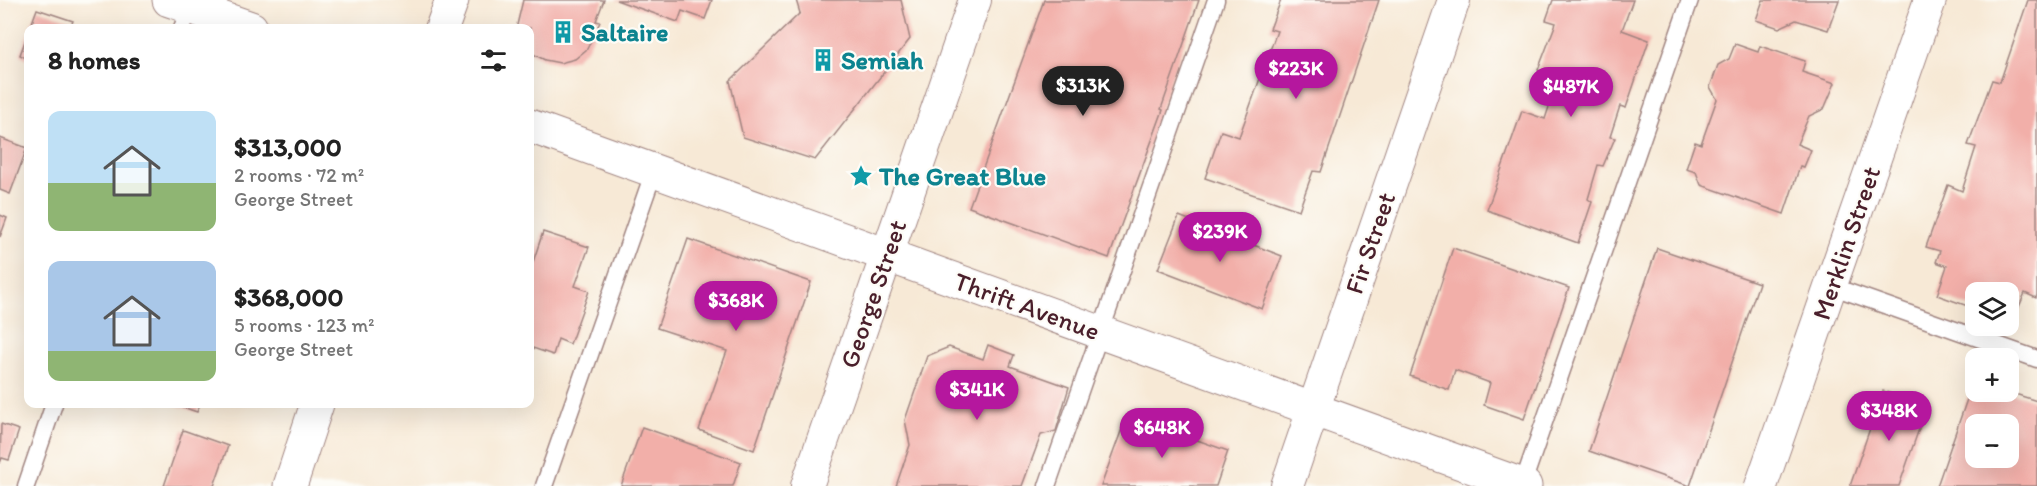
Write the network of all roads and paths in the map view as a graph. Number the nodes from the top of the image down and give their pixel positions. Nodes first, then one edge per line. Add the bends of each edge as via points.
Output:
1 (452, 0) edge
2 (975, 0) edge
3 (1216, 0) edge
4 (1454, 0) edge
5 (1690, 0) edge
6 (1930, 0) edge
7 (180, 12) edge
8 (233, 24) edge
9 (443, 24) edge
10 (534, 127) edge
11 (654, 171) junction
12 (887, 256) junction
13 (1831, 286) junction
14 (1100, 333) junction
15 (2037, 359) edge
16 (53, 408) edge
17 (316, 408) edge
18 (1313, 410) junction
19 (26, 486) edge
20 (290, 486) edge
21 (544, 486) edge
22 (807, 486) edge
23 (1047, 486) edge
24 (1287, 486) edge
25 (1523, 486) edge
26 (1761, 486) edge

1 - 9 street
2 - 12 street, George Street
3 - 14 lane
4 - 18 street, Fir Street
5 - 25 lane
6 - 13 street, Merklin Street
7 - 8 street
10 - 11 street, Thrift Avenue
11 - 12 street, Thrift Avenue
11 - 21 lane
12 - 14 street, Thrift Avenue
12 - 22 street, George Street
13 - 15 lane
13 - 26 street, Merklin Street
14 - 18 street, Thrift Avenue
14 - 23 lane
16 - 19 lane
17 - 20 street
18 - 24 street, Fir Street
18 - 25 street, Thrift Avenue

